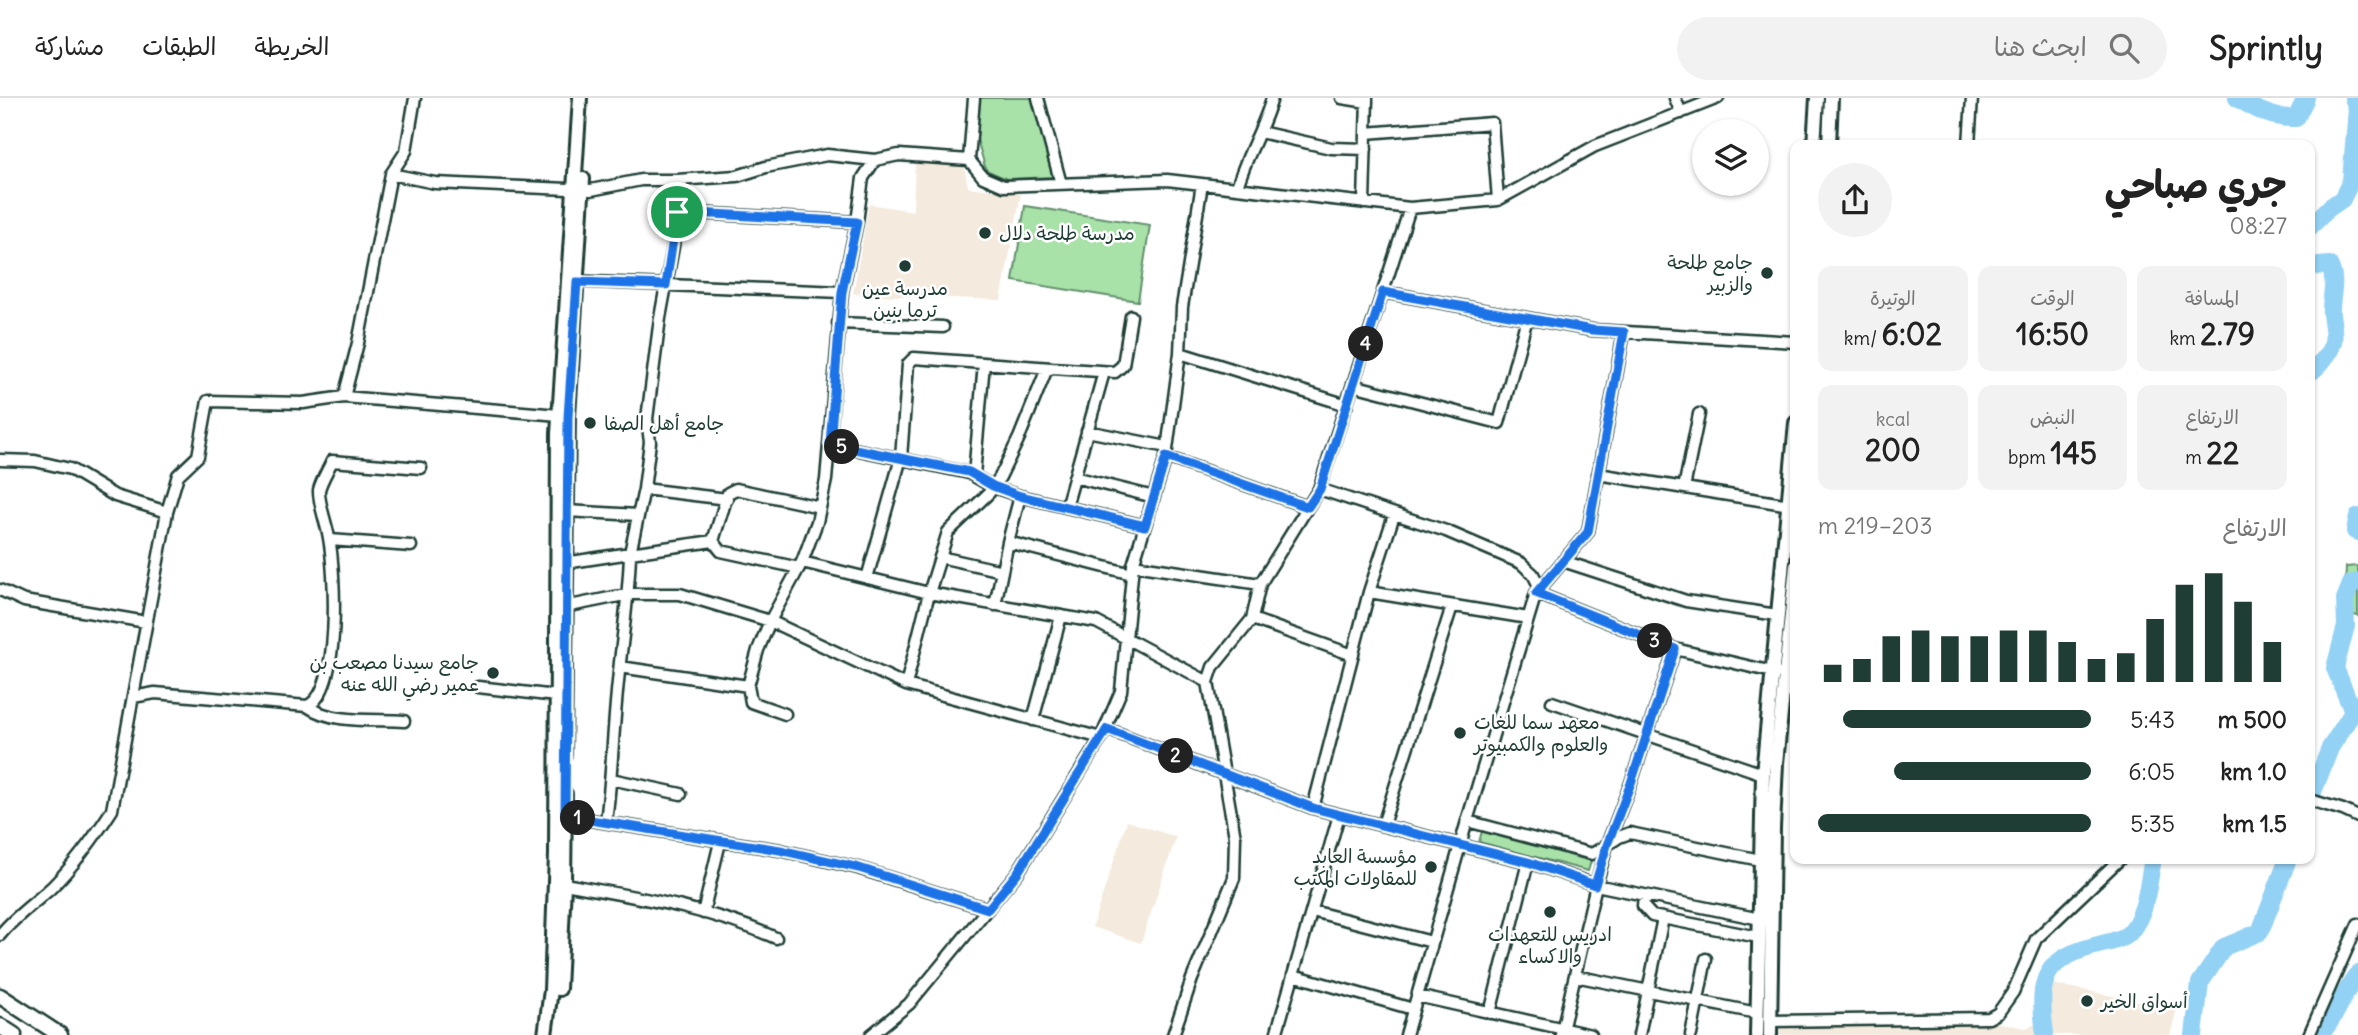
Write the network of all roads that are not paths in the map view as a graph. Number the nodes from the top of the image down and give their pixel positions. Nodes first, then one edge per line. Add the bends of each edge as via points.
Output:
1 (415, 98) edge
2 (580, 98) edge
3 (587, 98) edge
4 (974, 98) edge
5 (1038, 98) edge
6 (1272, 98) edge
7 (1342, 98) edge
8 (1675, 98) edge
9 (1718, 98) edge
10 (1817, 98) edge
11 (1831, 98) edge
12 (1972, 98) edge
13 (1367, 100) edge
14 (1681, 113) junction
15 (1260, 132) junction
16 (1366, 132) junction
17 (1814, 140) edge
18 (1829, 140) edge
19 (1969, 140) edge
20 (1366, 149) junction
21 (875, 160) junction
22 (969, 160) junction
23 (391, 174) junction
24 (677, 180) junction
25 (1061, 184) junction
26 (1202, 184) junction
27 (1237, 188) junction
28 (579, 190) junction
29 (1498, 200) junction
30 (1364, 203) junction
31 (1410, 208) junction
32 (677, 212) junction
33 (857, 222) junction
34 (572, 281) junction
35 (666, 285) junction
36 (842, 292) junction
37 (1383, 292) junction
38 (1131, 316) dead end
39 (1527, 318) junction
40 (838, 323) junction
41 (943, 327) dead end
42 (1624, 332) junction
43 (1790, 342) edge
44 (1180, 353) junction
45 (985, 363) junction
46 (1052, 368) junction
47 (1104, 372) junction
48 (1353, 385) junction
49 (344, 397) junction
50 (1347, 405) junction
51 (1699, 414) dead end
52 (559, 415) junction
53 (1087, 431) junction
54 (830, 444) junction
55 (1166, 452) junction
56 (901, 458) junction
57 (0, 460) edge
58 (421, 468) dead end
59 (1598, 474) junction
60 (974, 475) junction
61 (1074, 477) junction
62 (993, 486) junction
63 (1684, 488) junction
64 (644, 489) junction
65 (1320, 489) junction
66 (1020, 496) junction
67 (1154, 498) junction
68 (727, 499) junction
69 (1790, 505) edge
70 (820, 507) junction
71 (1066, 507) junction
72 (1308, 507) junction
73 (566, 511) junction
74 (167, 512) junction
75 (638, 515) junction
76 (1394, 515) junction
77 (1790, 520) edge
78 (1145, 526) junction
79 (330, 540) junction
80 (713, 541) junction
81 (1008, 542) junction
82 (411, 546) dead end
83 (630, 553) junction
84 (940, 557) junction
85 (1563, 561) junction
86 (565, 563) junction
87 (800, 565) junction
88 (1133, 569) junction
89 (1002, 571) junction
90 (867, 578) junction
91 (1260, 584) junction
92 (0, 590) edge
93 (1538, 591) junction
94 (1369, 592) junction
95 (929, 593) junction
96 (629, 594) junction
97 (1790, 602) edge
98 (995, 605) junction
99 (1452, 606) junction
100 (565, 607) junction
101 (1777, 615) junction
102 (1061, 617) junction
103 (1252, 618) junction
104 (1528, 618) junction
105 (770, 621) junction
106 (146, 622) junction
107 (1125, 638) junction
108 (1675, 649) junction
109 (1353, 654) junction
110 (620, 667) junction
111 (1778, 673) junction
112 (1208, 682) junction
113 (906, 685) junction
114 (748, 686) junction
115 (478, 687) dead end
116 (555, 696) junction
117 (133, 697) junction
118 (1552, 702) dead end
119 (307, 706) junction
120 (785, 714) dead end
121 (1033, 719) junction
122 (404, 721) dead end
123 (1104, 734) junction
124 (1647, 734) junction
125 (1224, 774) junction
126 (1763, 774) junction
127 (611, 779) junction
128 (681, 794) dead end
129 (2315, 802) edge
130 (1313, 808) junction
131 (1339, 815) junction
132 (565, 816) junction
133 (2358, 817) edge
134 (1467, 821) junction
135 (606, 822) junction
136 (1383, 825) junction
137 (720, 842) junction
138 (1460, 844) junction
139 (1607, 845) junction
140 (1766, 861) junction
141 (1528, 862) junction
142 (2115, 864) edge
143 (564, 884) junction
144 (1595, 885) junction
145 (1644, 895) junction
146 (988, 909) junction
147 (1312, 911) junction
148 (703, 913) junction
149 (1662, 918) junction
150 (1759, 918) junction
151 (1772, 924) junction
152 (2358, 925) edge
153 (0, 935) edge
154 (1758, 937) junction
155 (776, 938) dead end
156 (1432, 942) junction
157 (1706, 959) dead end
158 (1293, 975) junction
159 (1575, 976) junction
160 (1648, 991) junction
161 (0, 996) edge
162 (1417, 996) junction
163 (1698, 1002) junction
164 (1413, 1009) junction
165 (1490, 1013) junction
166 (1757, 1013) junction
167 (1770, 1021) junction
168 (0, 1026) edge
169 (1562, 1032) edge
170 (14, 1035) edge
171 (60, 1035) edge
172 (545, 1035) edge
173 (553, 1035) edge
174 (872, 1035) edge
175 (1173, 1035) edge
176 (1276, 1035) edge
177 (1406, 1035) edge
178 (1591, 1035) edge
179 (1639, 1035) edge
180 (1691, 1035) edge
181 (1757, 1035) edge
182 (1770, 1035) edge
183 (2309, 1035) edge

1 - 23 street via 406,151
2 - 28 main road
3 - 28 main road
4 - 22 street
5 - 25 street
6 - 15 street
7 - 13 street
8 - 14 street
9 - 14 street
10 - 17 main road
11 - 18 main road
12 - 19 street
13 - 16 street
14 - 29 street via 1595,146
15 - 20 street via 1331,148
15 - 27 street
16 - 20 street
16 - 29 street via 1492,124
20 - 30 street
21 - 22 street via 899,155
21 - 24 street via 827,155 737,176
21 - 33 street via 863,178
22 - 25 street via 983,177 1004,186
23 - 28 street via 435,183
23 - 49 street
24 - 28 street via 642,180
24 - 32 street
25 - 26 street via 1167,180
26 - 27 street
26 - 44 street via 1182,307
27 - 30 street
28 - 34 main road
29 - 31 street
30 - 31 street
31 - 37 street
32 - 33 street
32 - 35 street
33 - 36 street
34 - 35 street
34 - 52 main road
34 - 73 main road
35 - 36 street
35 - 64 street via 648,419
36 - 40 street
37 - 39 street
37 - 48 street
38 - 47 street via 1123,365 1115,372
39 - 42 street
39 - 48 street via 1499,423
40 - 41 street
40 - 54 street
42 - 43 street
42 - 59 street
44 - 50 street
44 - 55 street
45 - 46 street
45 - 56 street via 914,358 908,363
45 - 60 street
46 - 47 street
46 - 62 street via 1046,371 1019,438
47 - 53 street
48 - 50 street
49 - 52 street
49 - 74 street via 303,403 208,401 198,456 178,475
50 - 65 street
51 - 63 street
52 - 116 main road
53 - 55 street
53 - 61 street
54 - 56 street
54 - 70 street
55 - 67 street
55 - 72 street
56 - 60 street
56 - 90 street
57 - 74 street via 70,468 115,496
58 - 79 street via 332,461 319,491
59 - 63 street
59 - 85 street via 1588,532
60 - 62 street
61 - 67 street
61 - 71 street
62 - 66 street
62 - 84 street via 948,532
63 - 69 street
64 - 68 street
64 - 75 street
65 - 72 street
65 - 76 street
66 - 71 street
66 - 81 street
67 - 78 street
68 - 70 street via 736,489
68 - 80 street
70 - 87 street
71 - 78 street
72 - 91 street
73 - 75 street
73 - 86 main road
74 - 106 street
75 - 83 street
76 - 93 street via 1521,563 1533,574
76 - 94 street
77 - 101 main road
78 - 88 street
79 - 82 street
79 - 119 street via 336,621 323,690 315,703
80 - 83 street
80 - 87 street via 721,551
81 - 88 street
81 - 89 street
83 - 86 street
83 - 96 street
84 - 89 street
84 - 95 street
85 - 93 street
85 - 101 street via 1686,601
86 - 100 main road
87 - 90 street
87 - 105 street
88 - 91 street
88 - 107 street
89 - 98 street
90 - 95 street
91 - 103 street
92 - 106 street via 24,601
93 - 104 street
93 - 108 street
94 - 99 street
94 - 109 street
95 - 98 street
95 - 113 street
96 - 100 street
96 - 105 street via 680,594
96 - 110 street
97 - 111 main road
98 - 102 street
99 - 104 street
99 - 136 street
100 - 132 main road
101 - 111 main road
102 - 107 street via 1096,622
102 - 121 street
103 - 109 street
103 - 112 street via 1213,667
104 - 134 street
105 - 113 street
105 - 114 street
106 - 117 street
107 - 112 street
107 - 123 street via 1121,691
108 - 111 street
108 - 124 street
109 - 130 street
110 - 114 street
110 - 127 street
111 - 126 main road
111 - 140 main road via 1776,763
112 - 125 street
113 - 121 street
114 - 120 street via 751,702
115 - 116 street
116 - 172 main road via 554,908
117 - 119 street via 155,693
117 - 153 street via 112,810 85,852
118 - 124 street
119 - 122 street via 338,718
121 - 123 street
123 - 125 street
123 - 146 street via 1018,872
124 - 126 street
124 - 139 street
125 - 130 street
125 - 175 street via 1235,837 1234,878
126 - 140 main road
127 - 128 street
127 - 135 street
129 - 133 street
130 - 131 street
131 - 136 street
131 - 147 street
132 - 135 street
132 - 143 main road
134 - 138 street
134 - 139 street via 1592,854
135 - 137 street
136 - 138 street
137 - 146 street via 859,868
137 - 148 street
138 - 141 street
138 - 156 street
139 - 140 street via 1630,833
139 - 144 street
140 - 150 main road
140 - 151 main road
141 - 144 street
141 - 165 street
142 - 167 street via 2036,939 2013,992 1989,1018
143 - 148 street
143 - 173 main road
144 - 145 street
144 - 159 street
145 - 149 street via 1645,910
145 - 150 street
146 - 174 street via 909,1004
147 - 156 street
147 - 158 street
148 - 155 street
149 - 154 street
149 - 160 street
150 - 151 street
150 - 154 main road
151 - 167 main road
152 - 183 street
154 - 166 main road
156 - 162 street
157 - 163 street
158 - 164 street
158 - 176 street
159 - 160 street
159 - 169 street
160 - 163 street
160 - 179 street
161 - 171 highway
162 - 164 street
162 - 165 street
163 - 166 street
163 - 180 street
164 - 177 street
165 - 169 street
166 - 181 main road
167 - 182 main road
168 - 170 highway
169 - 178 street

